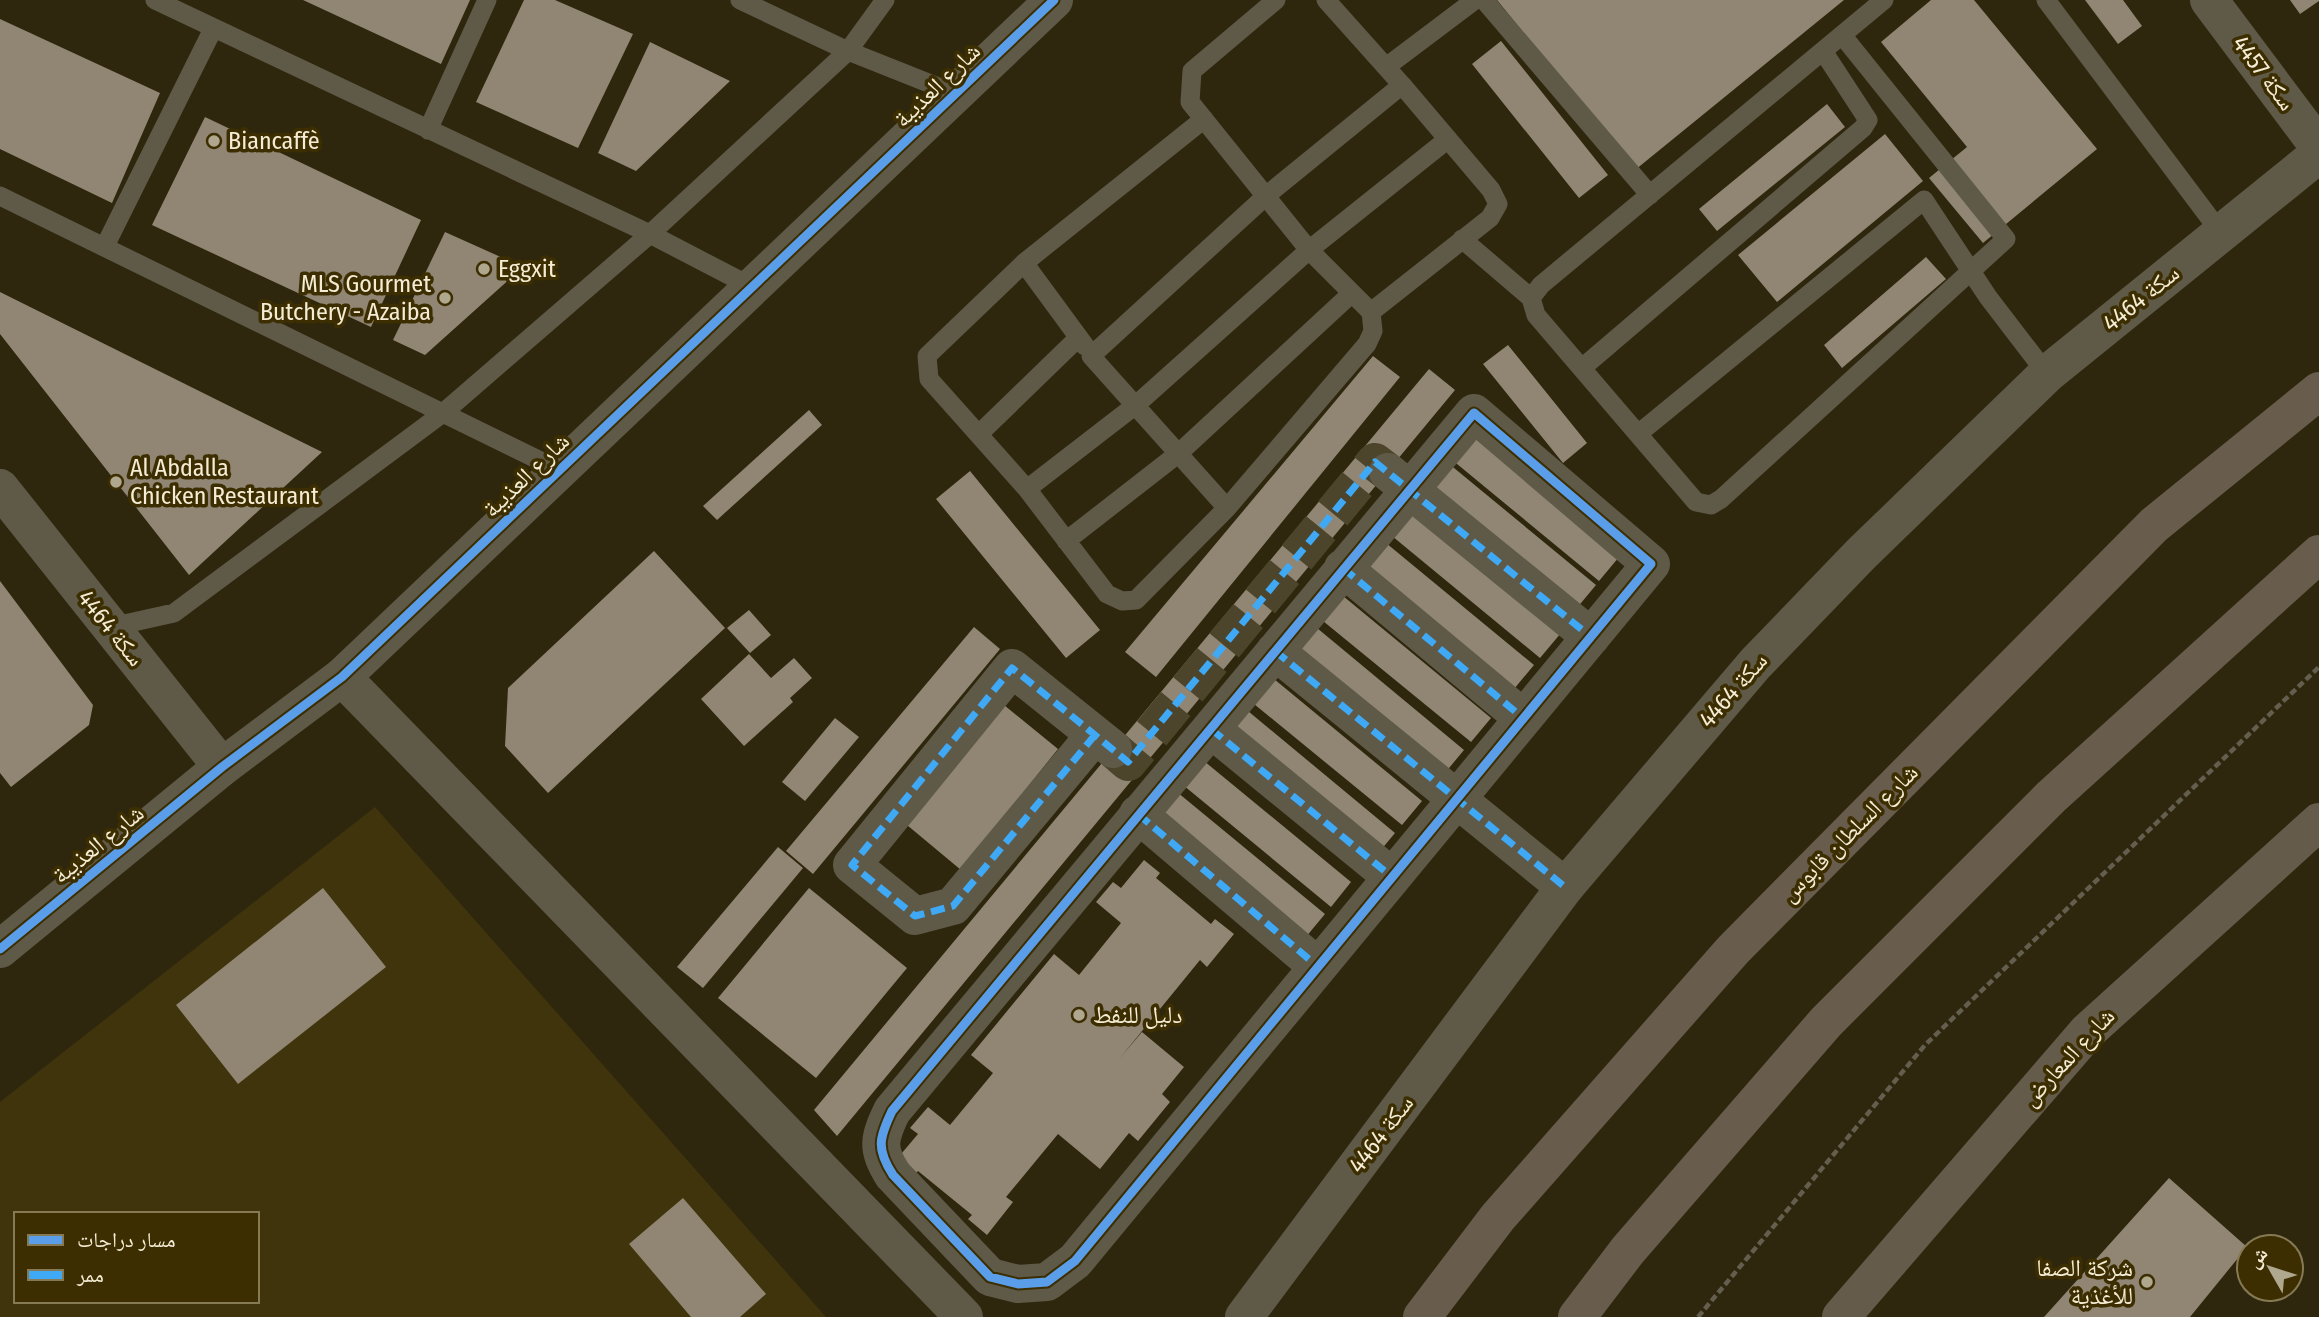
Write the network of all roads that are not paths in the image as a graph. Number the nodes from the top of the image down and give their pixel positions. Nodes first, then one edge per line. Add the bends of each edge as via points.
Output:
1 (155, 0) edge
2 (487, 0) edge
3 (740, 0) edge
4 (885, 0) edge
5 (1276, 0) edge
6 (1326, 0) edge
7 (1475, 0) edge
8 (1485, 0) edge
9 (1884, 0) edge
10 (2046, 0) edge
11 (2209, 0) edge
12 (1050, 1) edge
13 (213, 29) junction
14 (1842, 35) junction
15 (848, 51) junction
16 (1823, 51) junction
17 (1386, 67) junction
18 (1402, 85) junction
19 (956, 94) junction
20 (1204, 120) junction
21 (428, 130) junction
22 (1448, 139) junction
23 (2319, 147) edge
24 (2319, 155) edge
25 (1267, 195) junction
26 (1650, 195) junction
27 (0, 196) edge
28 (2221, 233) junction
29 (650, 234) junction
30 (1462, 239) junction
31 (105, 246) junction
32 (1309, 250) junction
33 (1024, 263) junction
34 (1970, 271) junction
35 (752, 287) junction
36 (1352, 293) junction
37 (1531, 298) junction
38 (1371, 312) junction
39 (1078, 338) junction
40 (1091, 356) junction
41 (1582, 368) junction
42 (2047, 374) junction
43 (2319, 391) edge
44 (1137, 404) junction
45 (443, 413) junction
46 (979, 434) junction
47 (1638, 434) junction
48 (1179, 453) junction
49 (559, 470) junction
50 (1399, 481) junction
51 (0, 488) edge
52 (1027, 489) junction
53 (1227, 508) junction
54 (1066, 541) junction
55 (2319, 554) edge
56 (1343, 568) junction
57 (111, 627) junction
58 (1591, 638) junction
59 (1275, 651) junction
60 (342, 677) junction
61 (1523, 718) junction
62 (1211, 729) junction
63 (1104, 742) joint
64 (222, 767) junction
65 (1457, 800) junction
66 (1138, 814) junction
67 (2319, 822) edge
68 (1392, 877) junction
69 (1565, 887) junction
70 (0, 949) edge
71 (1317, 966) junction
72 (964, 1317) edge
73 (1244, 1317) edge
74 (1422, 1317) edge
75 (1577, 1317) edge
76 (1841, 1317) edge

1 - 13 lane
2 - 21 lane
3 - 15 lane
4 - 15 lane
5 - 20 lane via 1192,71 1190,102
6 - 17 lane
7 - 17 lane
8 - 26 lane
9 - 14 lane
10 - 28 lane
11 - 23 street, سكة 4457
12 - 19 street, شارع العذيبة
13 - 21 lane
13 - 31 lane
14 - 16 lane
14 - 34 lane via 2006,239
15 - 19 lane
15 - 29 lane
16 - 26 lane
16 - 41 lane via 1868,120 1863,128
17 - 18 lane
18 - 22 lane
18 - 25 lane
19 - 35 street, شارع العذيبة
20 - 25 lane
20 - 33 lane
21 - 29 lane
22 - 30 lane via 1498,204 1490,218
22 - 32 lane
24 - 28 street, سكة 4464
25 - 32 lane
25 - 40 lane
26 - 37 lane
27 - 31 lane
28 - 42 street, سكة 4464
29 - 35 lane
29 - 45 lane
30 - 37 lane
30 - 38 lane
31 - 45 lane
32 - 36 lane
32 - 44 lane
33 - 39 lane
33 - 46 lane via 926,356 929,379
34 - 42 lane
34 - 47 lane via 1711,505 1696,502
34 - 47 lane via 1924,200
35 - 49 street, شارع العذيبة
36 - 38 lane
36 - 48 lane
37 - 41 lane via 1536,315
38 - 53 lane via 1373,331 1367,344
39 - 40 lane
39 - 46 lane
40 - 44 lane
41 - 47 lane
42 - 69 street, سكة 4464 via 1755,664
43 - 74 highway, شارع السلطان قابوس via 2154,525 1733,950 1498,1217
44 - 48 lane
44 - 52 lane
45 - 49 lane
45 - 57 lane via 174,612
46 - 52 lane
48 - 53 lane
48 - 54 lane
49 - 60 street, شارع العذيبة
50 - 56 street
50 - 58 street
50 - 58 street via 1474,413 1651,564
51 - 57 street, سكة 4464
52 - 54 lane
53 - 54 lane via 1136,600 1122,601 1107,594
55 - 75 highway via 2051,797 1826,1022 1628,1250
56 - 59 street
56 - 61 street
57 - 64 street, سكة 4464
58 - 61 street
59 - 62 street
59 - 65 street
60 - 64 street, شارع العذيبة
60 - 72 street
61 - 65 street
62 - 66 street
62 - 68 street
63 - 63 street via 1012,668 852,865 915,916 953,906
64 - 70 street, شارع العذيبة
65 - 68 street
65 - 69 street
66 - 71 street
66 - 71 street via 892,1111 881,1133 881,1156 893,1175 990,1277 1018,1284 1047,1282 1075,1261
67 - 76 main road, شارع المعارض via 2088,1031
68 - 71 street
69 - 73 street, سكة 4464

